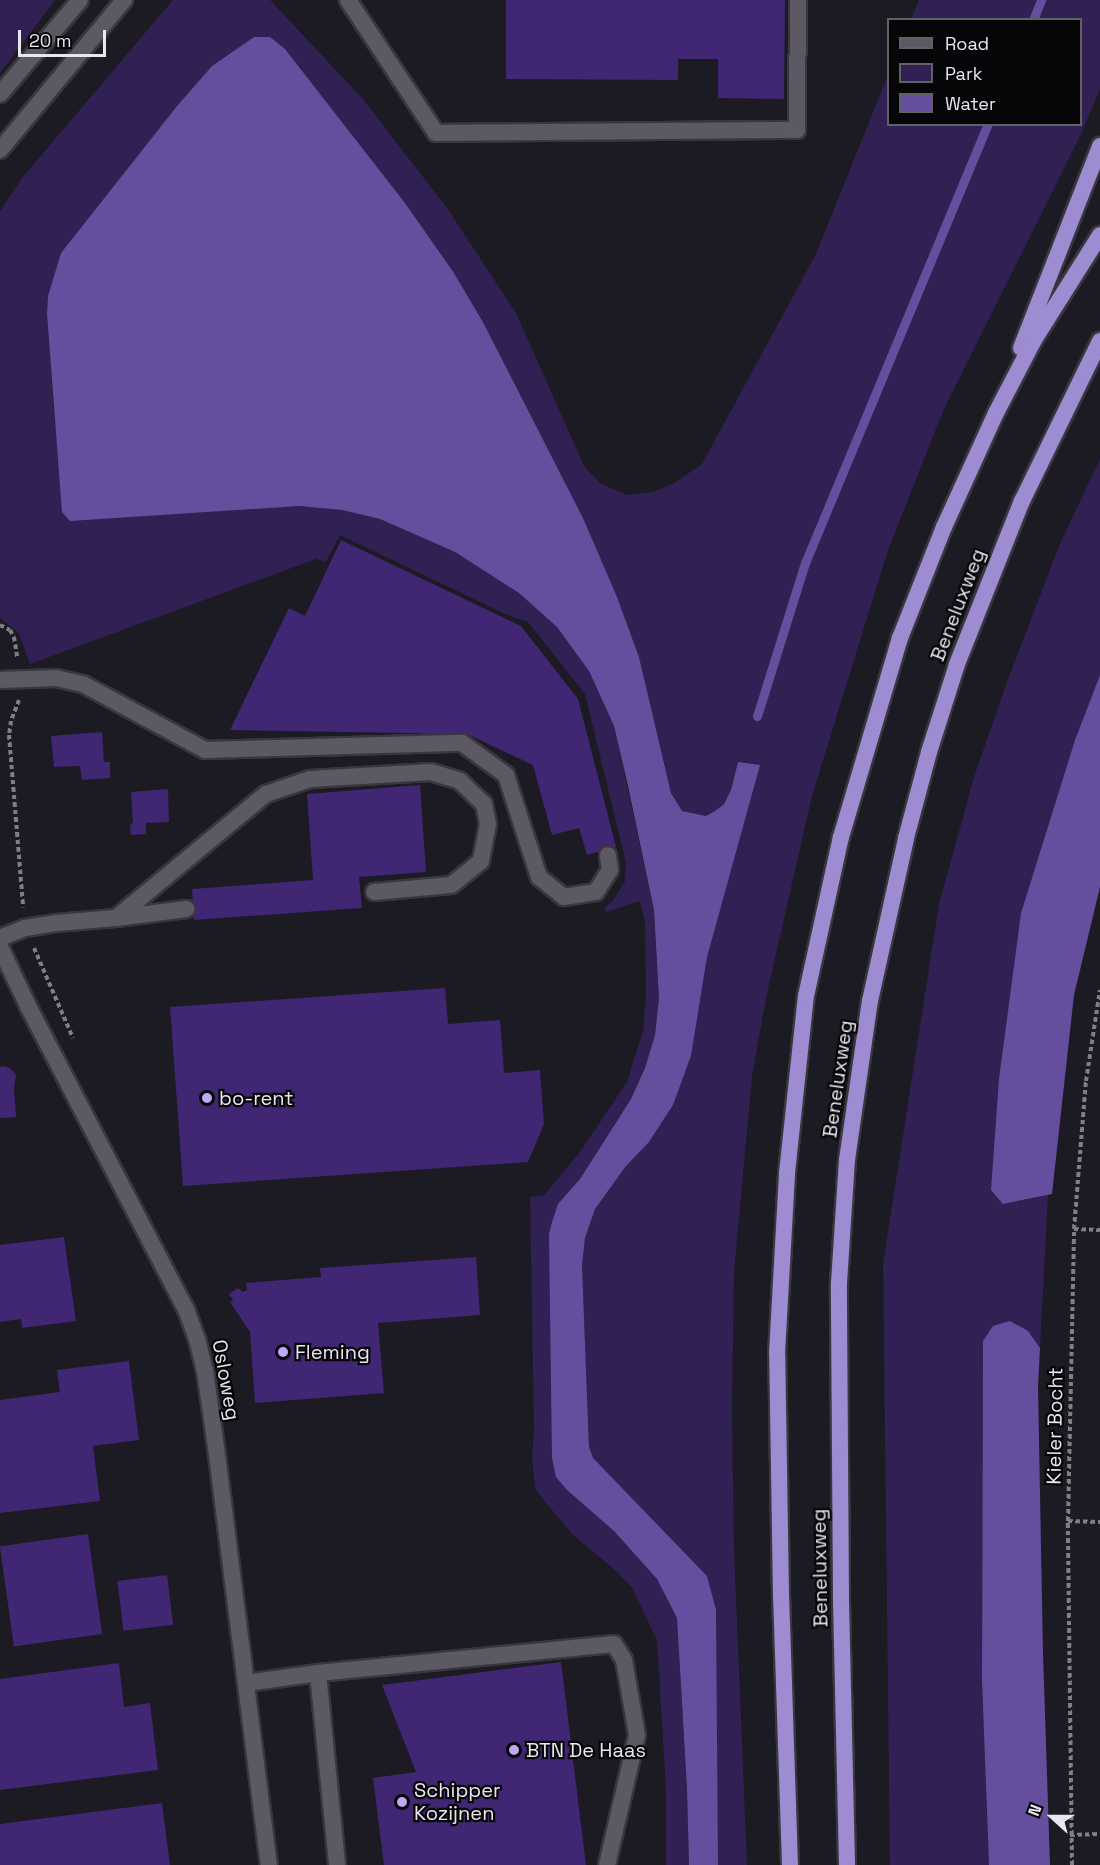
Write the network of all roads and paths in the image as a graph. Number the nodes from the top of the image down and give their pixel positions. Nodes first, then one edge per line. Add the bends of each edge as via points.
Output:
1 (80, 0) edge
2 (124, 0) edge
3 (348, 0) edge
4 (798, 0) edge
5 (0, 94) edge
6 (1100, 146) edge
7 (0, 150) edge
8 (1100, 235) edge
9 (1100, 341) edge
10 (996, 413) junction
11 (0, 625) edge
12 (0, 680) edge
13 (19, 680) junction
14 (608, 855) dead end
15 (374, 892) dead end
16 (186, 909) dead end
17 (116, 918) junction
18 (25, 928) junction
19 (0, 938) edge
20 (0, 947) edge
21 (1100, 990) edge
22 (74, 1049) dead end
23 (1074, 1229) junction
24 (1100, 1230) edge
25 (1068, 1521) junction
26 (1100, 1522) edge
27 (318, 1673) junction
28 (246, 1683) junction
29 (1100, 1834) edge
30 (1070, 1835) junction
31 (269, 1865) edge
32 (337, 1865) edge
33 (607, 1865) edge
34 (790, 1865) edge
35 (847, 1865) edge
36 (1072, 1865) edge

1 - 5 street
2 - 7 street
3 - 4 street via 436,133 797,130
6 - 10 highway
8 - 10 highway via 1034,340
9 - 35 highway, Beneluxweg via 1022,501 957,664 906,838 870,1001 848,1160 839,1283
10 - 34 highway, Beneluxweg via 944,527 900,638 841,837 806,996 788,1162 777,1353
11 - 13 path via 14,637
12 - 13 street
13 - 14 street via 56,678 83,684 205,750 462,743 506,775 539,877 564,897 596,892 610,870
13 - 18 path via 20,697 9,735
15 - 17 street via 451,885 481,861 488,824 484,804 460,781 431,772 310,779 266,794
16 - 17 street
17 - 18 street
18 - 19 street
18 - 22 path via 74,1037
20 - 28 street, Osloweg via 198,1339 206,1371
21 - 23 path, Kieler Bocht via 1086,1081
23 - 24 path
23 - 25 path, Kieler Bocht
25 - 26 path
25 - 30 path, Kieler Bocht
27 - 28 street
27 - 32 street
27 - 33 street via 614,1644 624,1660 637,1735
28 - 31 street, Osloweg
29 - 30 path
30 - 36 path, Kieler Bocht

